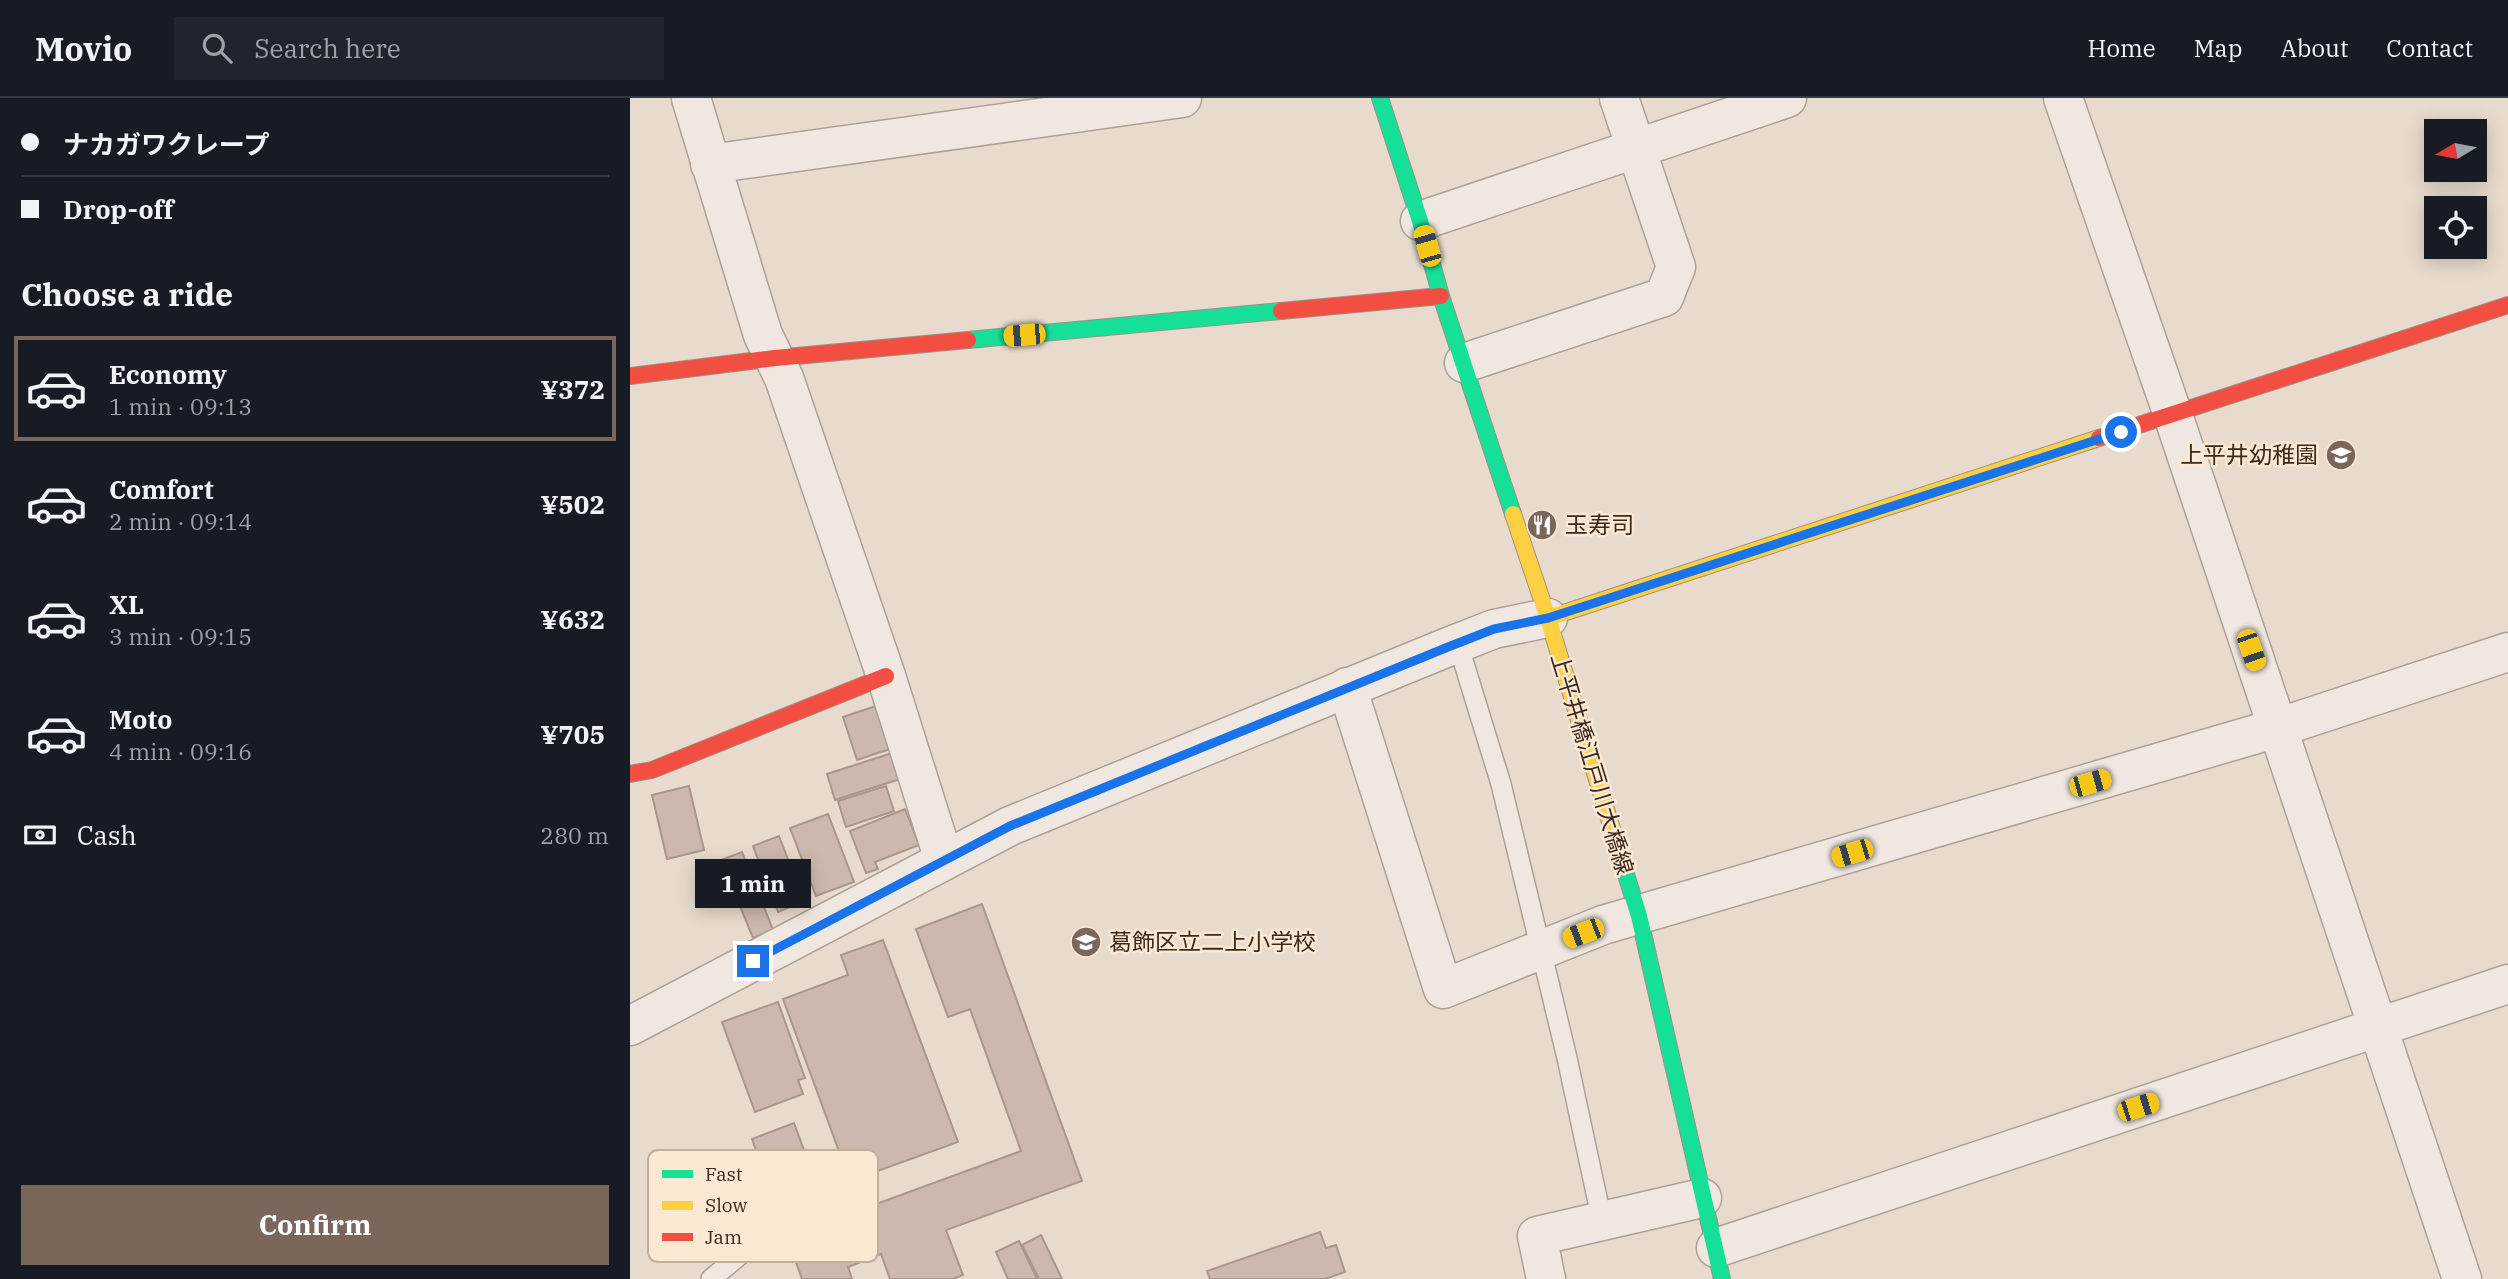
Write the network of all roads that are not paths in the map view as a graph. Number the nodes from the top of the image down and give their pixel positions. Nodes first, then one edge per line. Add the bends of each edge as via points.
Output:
1 (691, 98) edge
2 (1182, 98) edge
3 (1380, 98) edge
4 (1619, 98) edge
5 (1787, 98) edge
6 (2063, 98) edge
7 (1636, 148) junction
8 (710, 163) junction
9 (1420, 220) junction
10 (1441, 296) junction
11 (2508, 305) edge
12 (775, 358) junction
13 (1464, 363) junction
14 (630, 376) edge
15 (2173, 415) junction
16 (1548, 618) junction
17 (1458, 644) junction
18 (2508, 652) edge
19 (886, 677) junction
20 (1347, 687) junction
21 (2277, 728) junction
22 (630, 774) edge
23 (944, 860) junction
24 (1639, 916) junction
25 (1541, 950) junction
26 (2508, 984) edge
27 (630, 1026) edge
28 (2376, 1027) junction
29 (1702, 1198) junction
30 (1602, 1221) junction
31 (731, 1262) edge
32 (1719, 1264) edge
33 (711, 1279) edge
34 (1546, 1279) edge
35 (2462, 1279) edge

1 - 8 street
2 - 8 street
3 - 9 street, 上平井橋江戸川大橋線
4 - 7 street
5 - 7 street
6 - 15 street
7 - 9 street
7 - 13 street via 1676,267 1664,296
8 - 12 street via 763,335
9 - 10 street, 上平井橋江戸川大橋線
10 - 12 street
10 - 13 street, 上平井橋江戸川大橋線
11 - 15 street
12 - 14 street
12 - 19 street
13 - 16 street, 上平井橋江戸川大橋線
15 - 16 street
15 - 21 street
16 - 17 street via 1494,629
16 - 24 street, 上平井橋江戸川大橋線
17 - 20 street
17 - 25 lane via 1502,784
18 - 21 street
19 - 22 street via 652,770
19 - 23 street
20 - 23 street via 1010,826
20 - 25 street via 1443,989
21 - 24 street
21 - 28 street
23 - 27 street
24 - 25 street
24 - 29 street, 上平井橋江戸川大橋線
25 - 30 lane
26 - 28 street
28 - 32 street
28 - 35 street
29 - 30 street
29 - 32 street, 上平井橋江戸川大橋線
30 - 34 street via 1537,1236
31 - 33 lane

